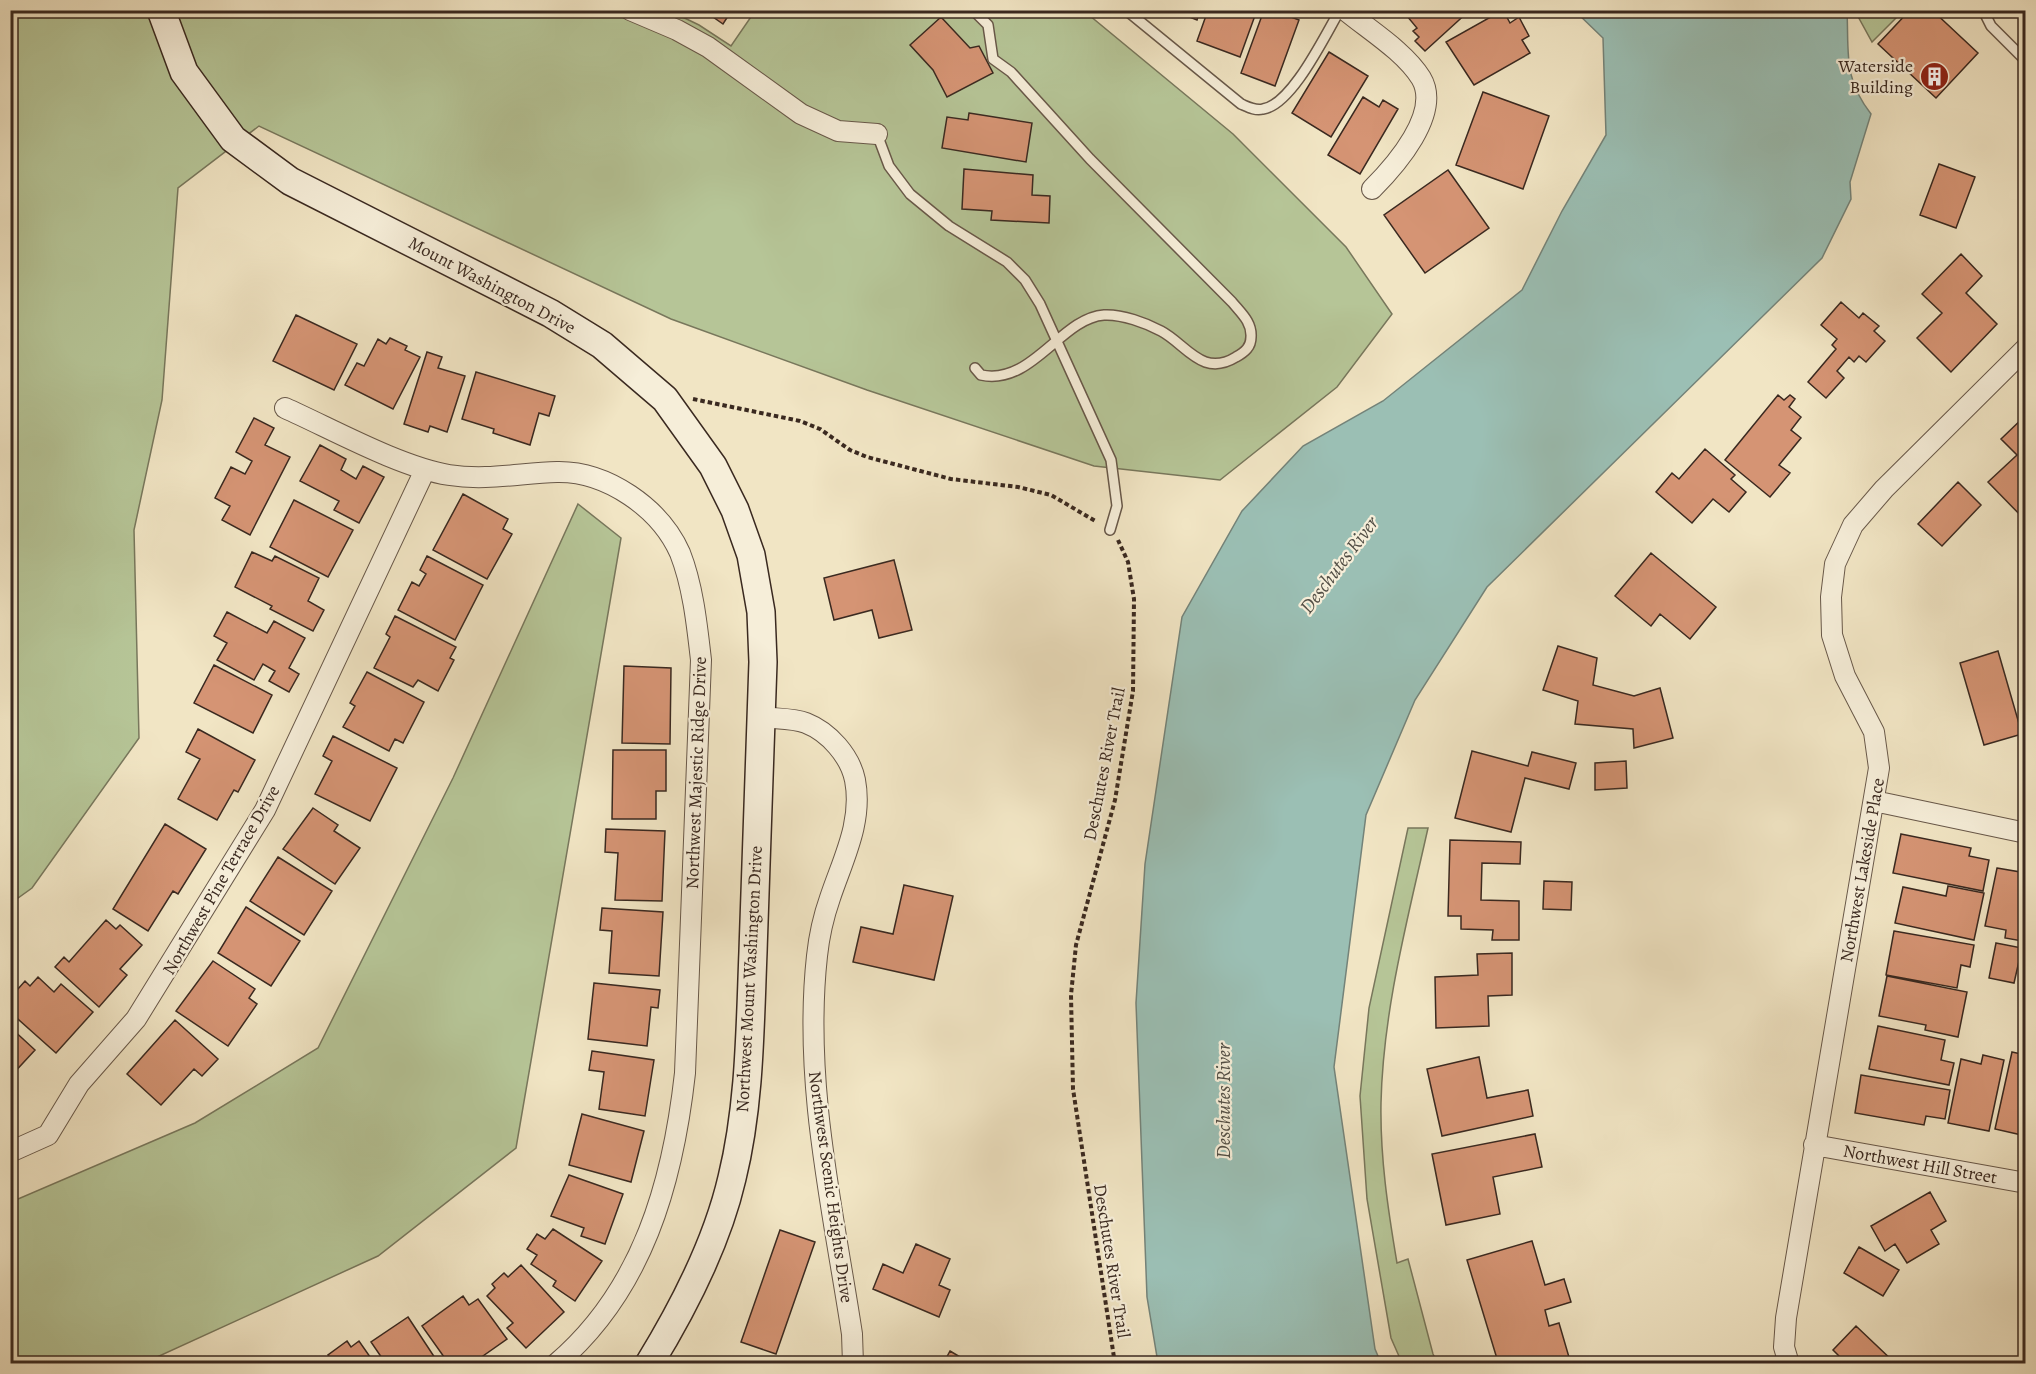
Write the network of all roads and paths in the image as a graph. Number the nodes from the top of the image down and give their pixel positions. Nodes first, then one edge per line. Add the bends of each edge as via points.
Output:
1 (161, 10) edge
2 (630, 10) edge
3 (973, 10) edge
4 (1126, 10) edge
5 (1340, 10) edge
6 (1345, 10) edge
7 (1983, 10) edge
8 (2025, 61) edge
9 (877, 134) joint
10 (2025, 174) edge
11 (2025, 182) edge
12 (1372, 189) dead end
13 (1058, 341) junction
14 (2025, 348) edge
15 (975, 368) dead end
16 (665, 399) junction
17 (285, 408) dead end
18 (425, 470) junction
19 (1110, 530) junction
20 (761, 612) joint
21 (761, 717) junction
22 (1874, 801) junction
23 (2025, 833) edge
24 (1814, 1145) junction
25 (10, 1152) edge
26 (2025, 1183) edge
27 (556, 1364) edge
28 (649, 1364) edge
29 (853, 1364) edge
30 (1115, 1364) edge
31 (1789, 1364) edge

1 - 16 main road, Mount Washington Drive via 184,72 233,139 291,182 550,313 602,345
2 - 9 street via 708,47 801,114 838,131
3 - 13 lane via 988,26 993,59 1029,90 1090,159 1232,302 1249,322 1252,333 1251,345 1243,352 1231,360 1212,364 1183,351 1163,332 1120,317 1103,315 1082,322
4 - 5 lane via 1241,104 1265,109 1287,96
6 - 12 street via 1408,62 1422,79 1427,98 1424,118 1392,169
7 - 8 lane via 1991,26
9 - 13 lane via 890,166 910,194 949,226 1007,262 1025,280
10 - 11 lane
13 - 15 lane via 1005,376 981,375
13 - 19 lane via 1111,460 1117,506
14 - 22 street, Northwest Lakeside Place via 1884,489 1853,525 1836,564 1830,597 1832,635 1845,676 1874,732 1879,768
16 - 19 path, Deschutes River Trail via 700,399 800,420 867,457 951,479 1018,486 1051,495
16 - 20 main road, Mount Washington Drive via 713,466 735,510 751,555
17 - 18 street, Northwest Majestic Ridge Drive
18 - 25 street, Northwest Pine Terrace Drive via 265,810 136,1019 79,1083 48,1136
18 - 27 street, Northwest Majestic Ridge Drive via 467,477 559,472 612,484 636,500 670,534 680,555 702,660 685,1073 679,1127 666,1185 641,1249 611,1306 581,1343
19 - 30 path, Deschutes River Trail via 1128,562 1134,599 1133,691 1115,800 1076,945 1071,994 1073,1089
20 - 21 main road, Northwest Mount Washington Drive
21 - 28 main road, Northwest Mount Washington Drive via 750,1036 732,1178 710,1244 685,1301
21 - 29 street, Northwest Scenic Heights Drive via 806,723 826,735 846,756 855,779 855,823 829,901 817,955 814,1043 814,1092 852,1334
22 - 23 street
22 - 24 street, Northwest Lakeside Place
24 - 26 street, Northwest Hill Street
24 - 31 street, Northwest Lakeside Place via 1786,1318 1784,1347

